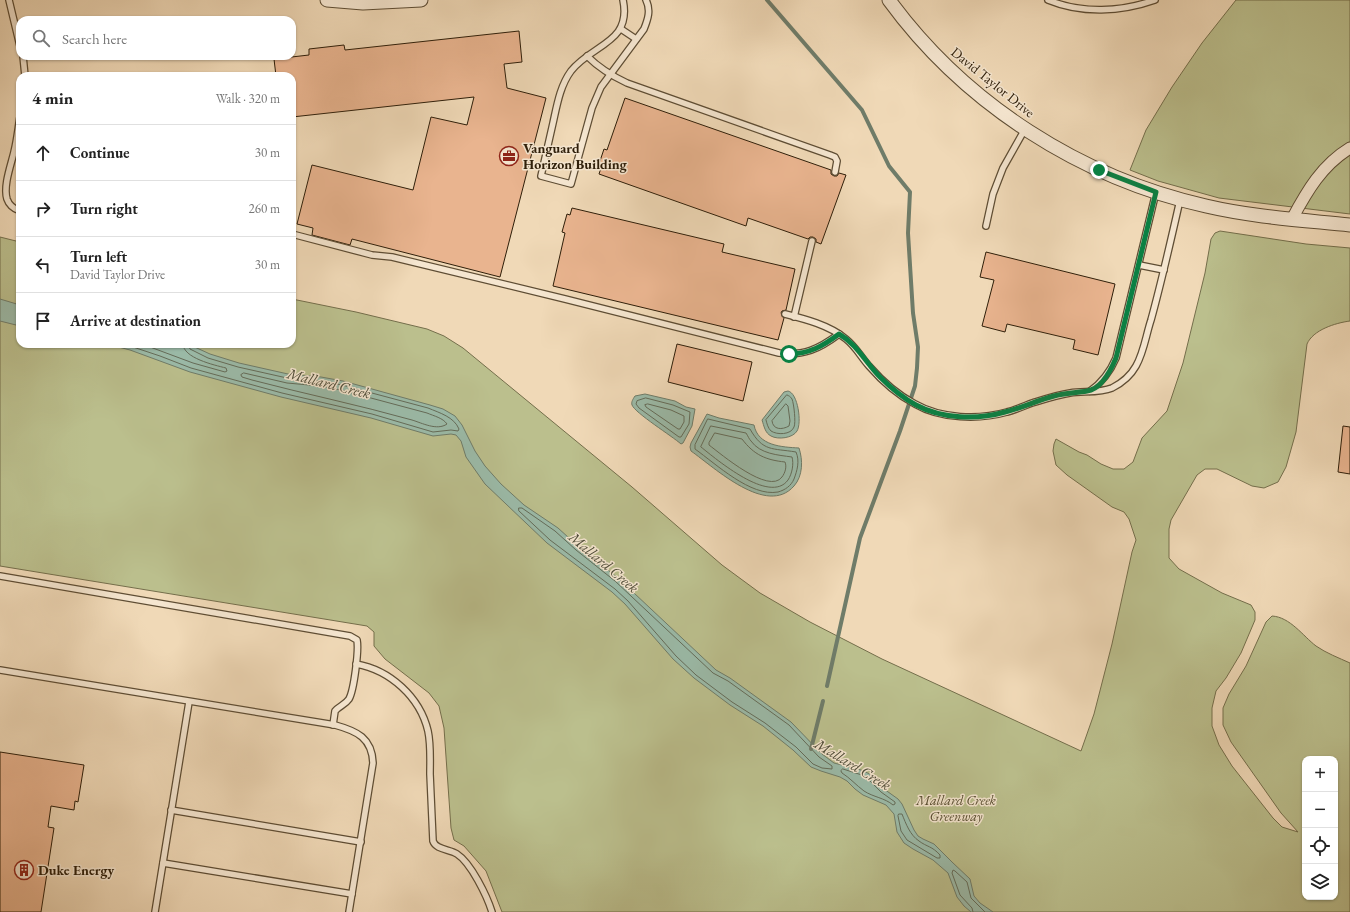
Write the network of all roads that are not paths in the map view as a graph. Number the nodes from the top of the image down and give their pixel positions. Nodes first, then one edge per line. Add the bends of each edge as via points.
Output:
1 (9, 0) edge
2 (327, 0) edge
3 (421, 0) edge
4 (623, 0) edge
5 (646, 0) edge
6 (889, 0) edge
7 (1048, 0) edge
8 (1155, 0) edge
9 (16, 29) edge
10 (621, 29) junction
11 (636, 39) junction
12 (587, 56) junction
13 (23, 60) edge
14 (25, 72) edge
15 (610, 75) junction
16 (1025, 129) junction
17 (16, 141) edge
18 (1350, 148) edge
19 (835, 172) dead end
20 (1156, 192) junction
21 (1180, 200) junction
22 (16, 209) edge
23 (1292, 219) junction
24 (986, 226) dead end
25 (1350, 226) edge
26 (296, 235) edge
27 (812, 241) dead end
28 (1139, 265) junction
29 (1164, 270) junction
30 (785, 314) dead end
31 (794, 316) junction
32 (839, 334) junction
33 (1089, 391) junction
34 (0, 576) edge
35 (356, 664) junction
36 (0, 670) edge
37 (189, 702) junction
38 (333, 725) junction
39 (171, 810) junction
40 (360, 842) junction
41 (163, 863) junction
42 (352, 894) junction
43 (154, 912) edge
44 (349, 912) edge
45 (492, 912) edge

1 - 9 lane
2 - 3 street via 363,3
4 - 10 lane via 625,9
5 - 11 lane via 648,20
6 - 16 street, David Taylor Drive via 916,34 950,69 997,110
7 - 8 lane via 1075,8 1109,10
10 - 11 lane
10 - 12 lane via 609,42
11 - 15 lane
12 - 15 lane
12 - 15 lane via 565,79 541,176 571,184 592,108
13 - 14 lane
15 - 19 lane via 835,157
16 - 20 street, David Taylor Drive via 1078,160
16 - 24 lane via 1003,168 993,194
17 - 22 lane via 6,197
18 - 23 street via 1326,166 1315,179
20 - 21 street, David Taylor Drive
20 - 28 lane
21 - 23 street, David Taylor Drive via 1230,211
21 - 29 lane
23 - 25 street, David Taylor Drive
26 - 32 lane via 779,353 800,354 812,351
27 - 31 lane
28 - 29 lane
28 - 33 lane via 1116,358 1107,376
29 - 33 lane via 1137,365 1120,383 1111,388
30 - 31 lane
31 - 32 lane
32 - 33 lane via 855,346 869,366 892,388 904,398 928,410 967,417 989,416 1056,395
34 - 35 lane via 350,636 355,638 357,644
35 - 38 lane via 351,695 346,703 334,711
35 - 45 lane via 371,668 390,678 405,690 417,706 428,731 434,844 453,851 465,861
36 - 37 lane
37 - 38 lane
37 - 39 lane
38 - 40 lane via 359,734 372,750 373,768
39 - 40 lane
39 - 41 lane
40 - 42 lane
41 - 42 lane
41 - 43 lane
42 - 44 lane

